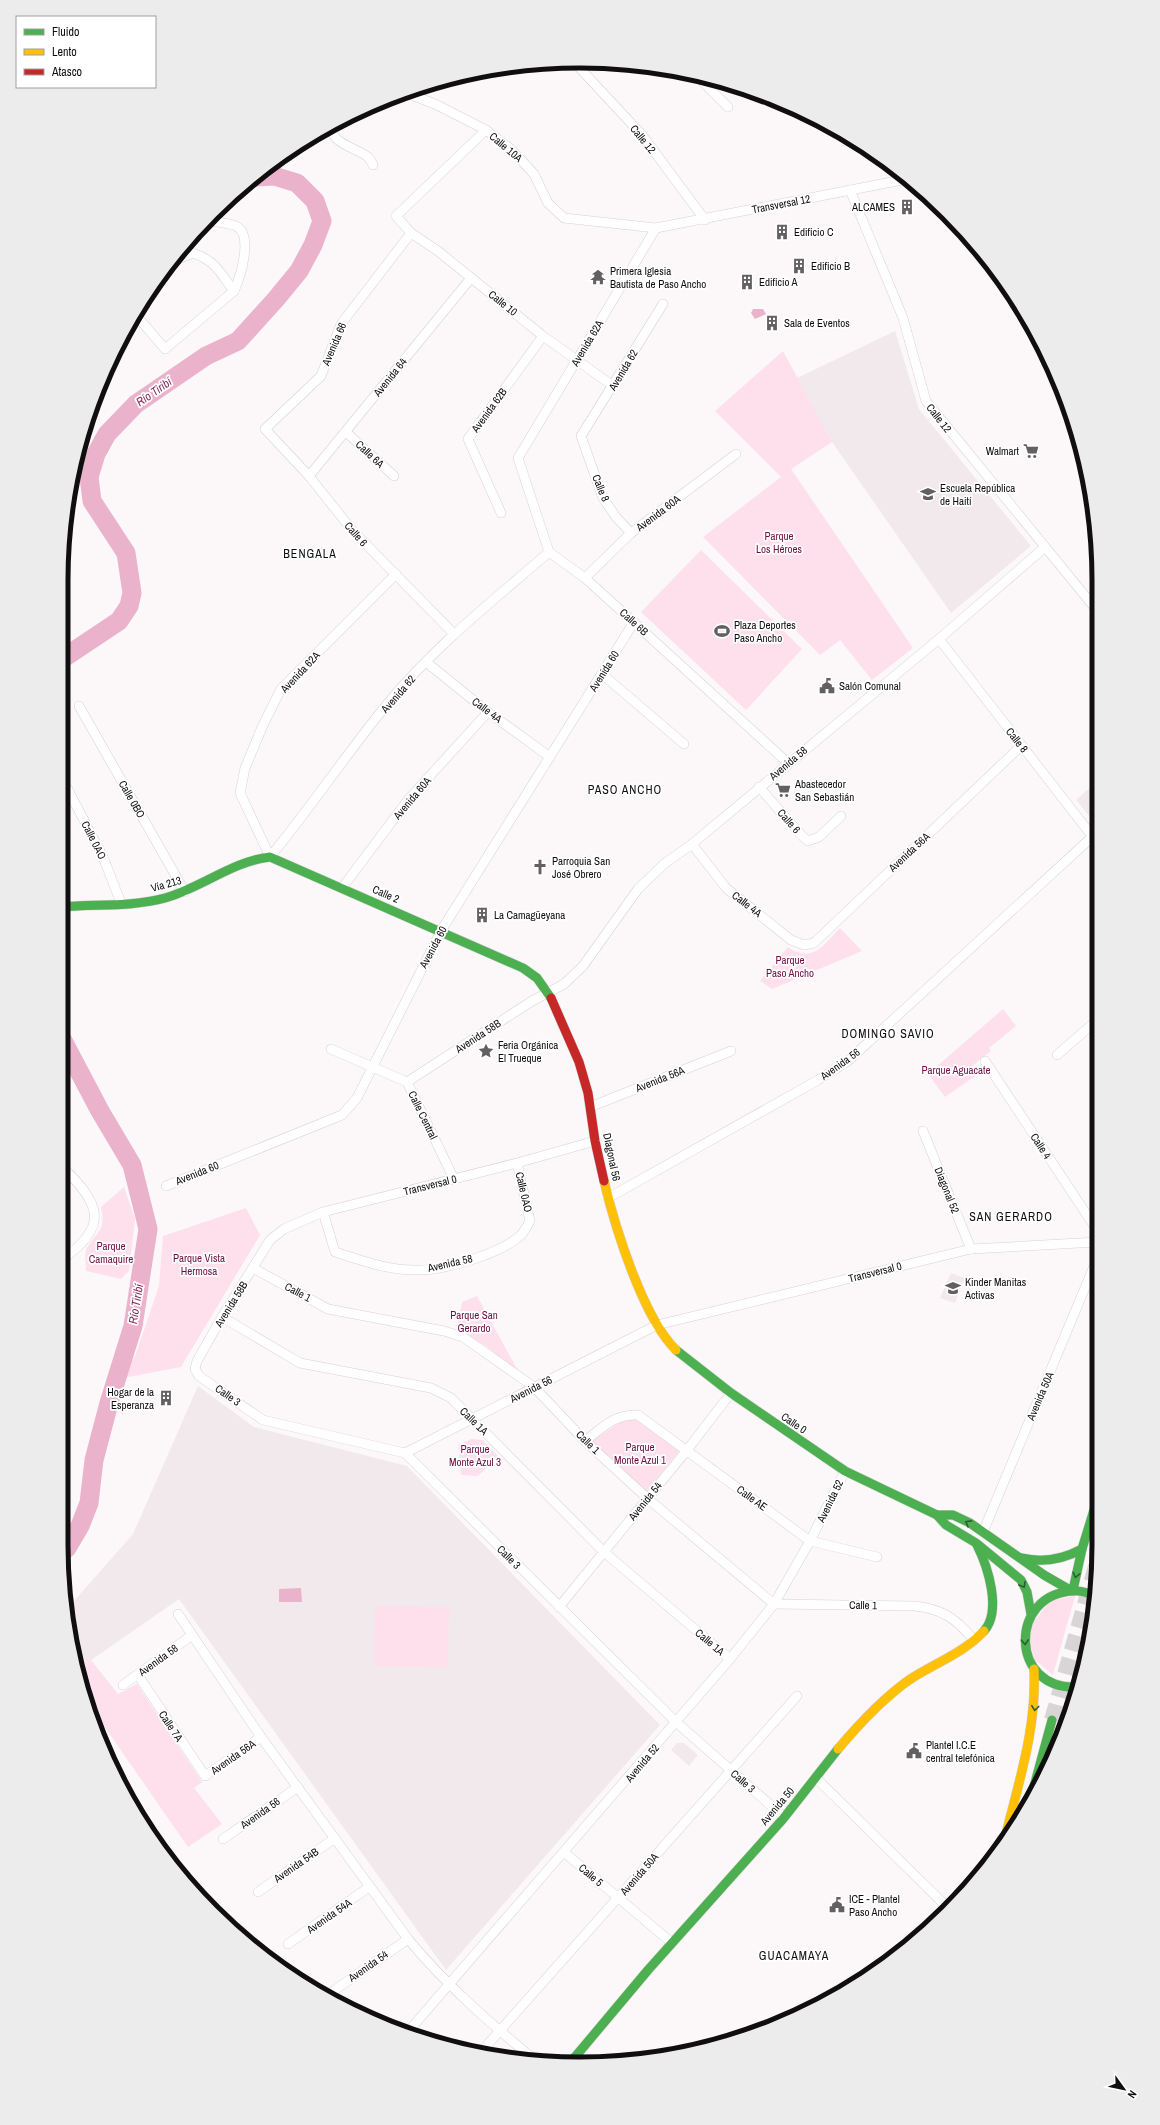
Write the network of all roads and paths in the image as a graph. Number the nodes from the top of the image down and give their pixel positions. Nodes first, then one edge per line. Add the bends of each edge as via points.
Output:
1 (580, 68) edge
2 (704, 83) edge
3 (413, 96) edge
4 (728, 107) dead end
5 (486, 130) junction
6 (333, 132) edge
7 (373, 165) dead end
8 (900, 180) edge
9 (850, 190) junction
10 (704, 220) junction
11 (214, 222) edge
12 (656, 228) junction
13 (411, 233) junction
14 (183, 257) edge
15 (471, 278) junction
16 (234, 291) junction
17 (663, 304) dead end
18 (140, 320) edge
19 (543, 336) junction
20 (576, 359) junction
21 (613, 386) junction
22 (265, 429) joint
23 (346, 432) junction
24 (582, 436) joint
25 (736, 454) dead end
26 (309, 476) junction
27 (394, 476) dead end
28 (501, 513) dead end
29 (631, 533) junction
30 (1044, 548) junction
31 (549, 552) junction
32 (396, 574) junction
33 (586, 578) junction
34 (1092, 604) edge
35 (634, 622) junction
36 (454, 634) junction
37 (939, 639) junction
38 (426, 662) junction
39 (602, 674) junction
40 (79, 706) dead end
41 (488, 712) junction
42 (684, 744) dead end
43 (1021, 746) junction
44 (550, 757) junction
45 (788, 762) junction
46 (759, 787) junction
47 (68, 790) edge
48 (841, 816) dead end
49 (1092, 836) edge
50 (1092, 841) edge
51 (692, 844) junction
52 (270, 857) junction
53 (342, 888) junction
54 (185, 892) junction
55 (121, 903) junction
56 (68, 907) edge
57 (440, 931) junction
58 (791, 940) joint
59 (549, 993) junction
60 (1092, 1024) edge
61 (331, 1050) dead end
62 (730, 1051) dead end
63 (1057, 1055) dead end
64 (985, 1061) dead end
65 (372, 1068) junction
66 (407, 1082) junction
67 (590, 1107) junction
68 (923, 1131) dead end
69 (596, 1141) junction
70 (517, 1163) junction
71 (68, 1173) edge
72 (454, 1179) junction
73 (166, 1186) dead end
74 (608, 1198) junction
75 (323, 1212) junction
76 (530, 1221) joint
77 (1092, 1222) edge
78 (270, 1240) joint
79 (1092, 1242) edge
80 (971, 1249) junction
81 (68, 1256) edge
82 (253, 1268) junction
83 (1092, 1271) edge
84 (222, 1317) junction
85 (657, 1325) junction
86 (195, 1369) joint
87 (534, 1387) junction
88 (731, 1393) junction
89 (473, 1419) junction
90 (585, 1441) junction
91 (687, 1450) junction
92 (405, 1453) junction
93 (845, 1471) junction
94 (647, 1498) junction
95 (937, 1515) junction
96 (1092, 1516) edge
97 (983, 1532) junction
98 (810, 1542) junction
99 (976, 1543) junction
100 (1082, 1549) junction
101 (604, 1552) junction
102 (877, 1557) dead end
103 (1021, 1558) junction
104 (1002, 1563) junction
105 (989, 1577) junction
106 (1072, 1590) junction
107 (1090, 1594) edge
108 (774, 1604) junction
109 (558, 1607) junction
110 (178, 1614) dead end
111 (1031, 1614) junction
112 (192, 1635) junction
113 (974, 1640) junction
114 (730, 1659) junction
115 (1034, 1669) junction
116 (138, 1675) junction
117 (123, 1685) dead end
118 (1072, 1687) edge
119 (797, 1696) dead end
120 (1052, 1720) tunnel mouth
121 (676, 1722) junction
122 (261, 1737) junction
123 (730, 1770) junction
124 (1037, 1774) edge
125 (205, 1776) joint
126 (816, 1778) junction
127 (298, 1787) junction
128 (784, 1817) junction
129 (1008, 1826) edge
130 (335, 1838) junction
131 (223, 1840) dead end
132 (565, 1853) junction
133 (369, 1887) junction
134 (258, 1892) dead end
135 (618, 1897) junction
136 (944, 1904) edge
137 (408, 1939) junction
138 (672, 1943) junction
139 (288, 1944) dead end
140 (450, 1985) junction
141 (332, 1992) edge
142 (411, 2028) edge
143 (500, 2031) junction
144 (485, 2048) edge
145 (528, 2054) edge
146 (575, 2057) edge

1 - 10 street, Calle 12 via 642,135
2 - 4 street
3 - 5 street, Calle 10A
5 - 12 street, Calle 10A via 512,150 534,174 548,203 564,218
5 - 13 street, Calle 10 via 396,216
6 - 7 street via 336,139 368,157
8 - 9 street, Transversal 12
9 - 10 street, Transversal 12
9 - 30 street, Calle 12 via 902,318 926,401
10 - 12 street, Transversal 12
11 - 16 street via 237,226 242,232 246,248
12 - 20 street, Avenida 62A
13 - 15 street, Calle 10
13 - 22 street, Avenida 66 via 341,324 321,376
14 - 16 street via 193,253 213,262
15 - 19 street, Calle 10
15 - 23 street, Avenida 64
16 - 18 street via 165,349
17 - 21 street, Avenida 62
19 - 20 street, Calle 10
19 - 28 street, Avenida 62B via 468,439
20 - 21 street, Calle 10
20 - 31 street, Avenida 62A via 518,458
21 - 24 street, Avenida 62
22 - 26 street, Calle 6
23 - 26 street, Avenida 64
23 - 27 street, Calle 6A
24 - 29 street, Calle 8 via 603,498
25 - 29 street, Avenida 60A
26 - 32 street, Calle 6 via 352,530
29 - 33 street, Avenida 60A
30 - 34 street, Calle 12
30 - 37 street, Avenida 58
31 - 33 street, Calle 6B
31 - 36 street, Avenida 62
32 - 36 street, Calle 6
32 - 52 street, Avenida 62A via 281,689 263,725 244,768 240,793
33 - 35 street, Calle 6B
35 - 39 street, Avenida 60
35 - 45 street, Calle 6B
36 - 38 street, Avenida 62
37 - 43 street, Calle 8
37 - 45 street, Avenida 58
38 - 41 street, Calle 4A
38 - 52 street, Avenida 62 via 388,703
39 - 42 street
39 - 44 street, Avenida 60
40 - 54 street, Calle 0BO
41 - 44 street, Calle 4A
41 - 53 street, Avenida 60A via 408,800
43 - 49 street, Calle 8
43 - 58 street, Avenida 56A via 814,943 804,945
44 - 57 street, Avenida 60
45 - 46 street, Avenida 58
46 - 48 street, Calle 6 via 808,841 819,837
46 - 51 street, Avenida 58
47 - 55 street, Calle 0AO via 103,857
50 - 74 street, Avenida 56 via 848,1061
51 - 58 street, Calle 4A via 726,888
51 - 59 street, Avenida 58 via 664,864 638,888 583,966 564,984
52 - 53 main road, Calle 2
52 - 54 main road, Vía 213 via 246,861
53 - 57 main road, Calle 2
54 - 55 main road, Vía 213 via 148,902
55 - 56 main road, Vía 213
57 - 59 main road, Calle 2 via 523,968 537,978
57 - 65 street, Avenida 60
59 - 66 street, Avenida 58B via 532,1001
59 - 67 main road, Diagonal 56 via 584,1076
60 - 63 street
61 - 65 street, Calle Central
62 - 67 street, Avenida 56A
64 - 77 street, Calle 4
65 - 66 street, Calle Central
65 - 73 street, Avenida 60 via 357,1098 342,1114
66 - 72 street, Calle Central
67 - 69 main road, Diagonal 56
68 - 80 street, Diagonal 52
69 - 70 street, Transversal 0
69 - 74 main road, Diagonal 56
70 - 72 street, Transversal 0
70 - 76 street, Calle 0AO
71 - 81 street via 84,1190 92,1202 95,1213 94,1226 86,1239
72 - 75 street, Transversal 0
74 - 85 main road, Diagonal 56 via 630,1269
75 - 76 street, Avenida 58 via 335,1252 371,1264 419,1270 452,1265 498,1251 522,1234
75 - 78 street, Transversal 0 via 284,1228
78 - 82 street, Avenida 58B
79 - 80 street, Transversal 0
80 - 85 street, Transversal 0
82 - 84 street, Avenida 58B
82 - 87 street, Calle 1 via 328,1309 464,1337
83 - 97 street, Avenida 50A
84 - 86 street, Avenida 58B
84 - 89 street, Calle 1A via 300,1363 431,1388 451,1398
85 - 87 street, Avenida 56
85 - 88 main road, Calle 0 via 669,1343 688,1361
86 - 92 street, Calle 3 via 200,1376 263,1420
87 - 89 street, Avenida 56
87 - 90 street, Calle 1
88 - 91 street, Avenida 54
88 - 93 main road, Calle 0
89 - 92 street, Avenida 56
89 - 101 street, Calle 1A
90 - 91 street, Calle AE via 623,1415 638,1415
90 - 94 street, Calle 1
91 - 94 street, Avenida 54
91 - 98 street, Calle AE
92 - 109 street, Calle 3
93 - 95 main road, Calle 0
93 - 98 street, Avenida 52
94 - 101 street, Avenida 54
94 - 108 street, Calle 1
97 -> 95 main road, Calle 0 via 953,1515
95 - 99 main road, Calle 0 via 946,1525
96 - 100 main road
97 - 103 main road, Calle 0
98 - 102 street, Calle AE
98 - 108 street, Avenida 52
99 - 104 main road, Calle 0
99 - 105 main road, Avenida 50
100 - 103 main road via 1059,1560 1046,1562
100 -> 106 main road
101 - 109 street, Avenida 54
101 - 114 street, Calle 1A
103 - 106 main road, Calle 0
104 - 105 main road via 994,1568
104 -> 111 main road, Calle 0 via 1021,1580 1027,1592
105 - 113 main road, Avenida 50 via 992,1620 988,1628
106 - 107 main road
106 - 111 main road via 1048,1597
108 - 113 street, Calle 1 via 928,1607 954,1620
108 - 114 street, Avenida 52
109 - 121 street, Calle 3
110 - 112 street
111 -> 115 main road via 1026,1625 1024,1642 1028,1659
112 - 116 street, Avenida 58
112 - 122 street
113 - 126 main road, Avenida 50 via 894,1692 871,1713
114 - 121 street, Avenida 52
115 - 118 main road via 1051,1683
115 -> 129 main road via 1035,1708
116 - 117 street, Avenida 58
116 - 125 street, Calle 7A
119 - 123 street, Avenida 50A
120 - 124 main road
121 - 123 street, Calle 3
121 - 132 street, Avenida 52
122 - 125 street, Avenida 56A
122 - 127 street
123 - 128 street, Calle 3
123 - 135 street, Avenida 50A
126 - 128 main road, Avenida 50
126 - 136 street
127 - 130 street
127 - 131 street, Avenida 56
128 - 138 main road, Avenida 50
130 - 133 street
130 - 134 street, Avenida 54B
132 - 135 street, Calle 5
132 - 140 street, Avenida 52
133 - 137 street
133 - 139 street, Avenida 54A
135 - 138 street, Calle 5
135 - 143 street, Avenida 50A
137 - 140 street
137 - 141 street, Avenida 54
138 - 146 main road, Avenida 50
140 - 142 street, Avenida 52
140 - 143 street
143 - 144 street, Avenida 50A
143 - 145 street

